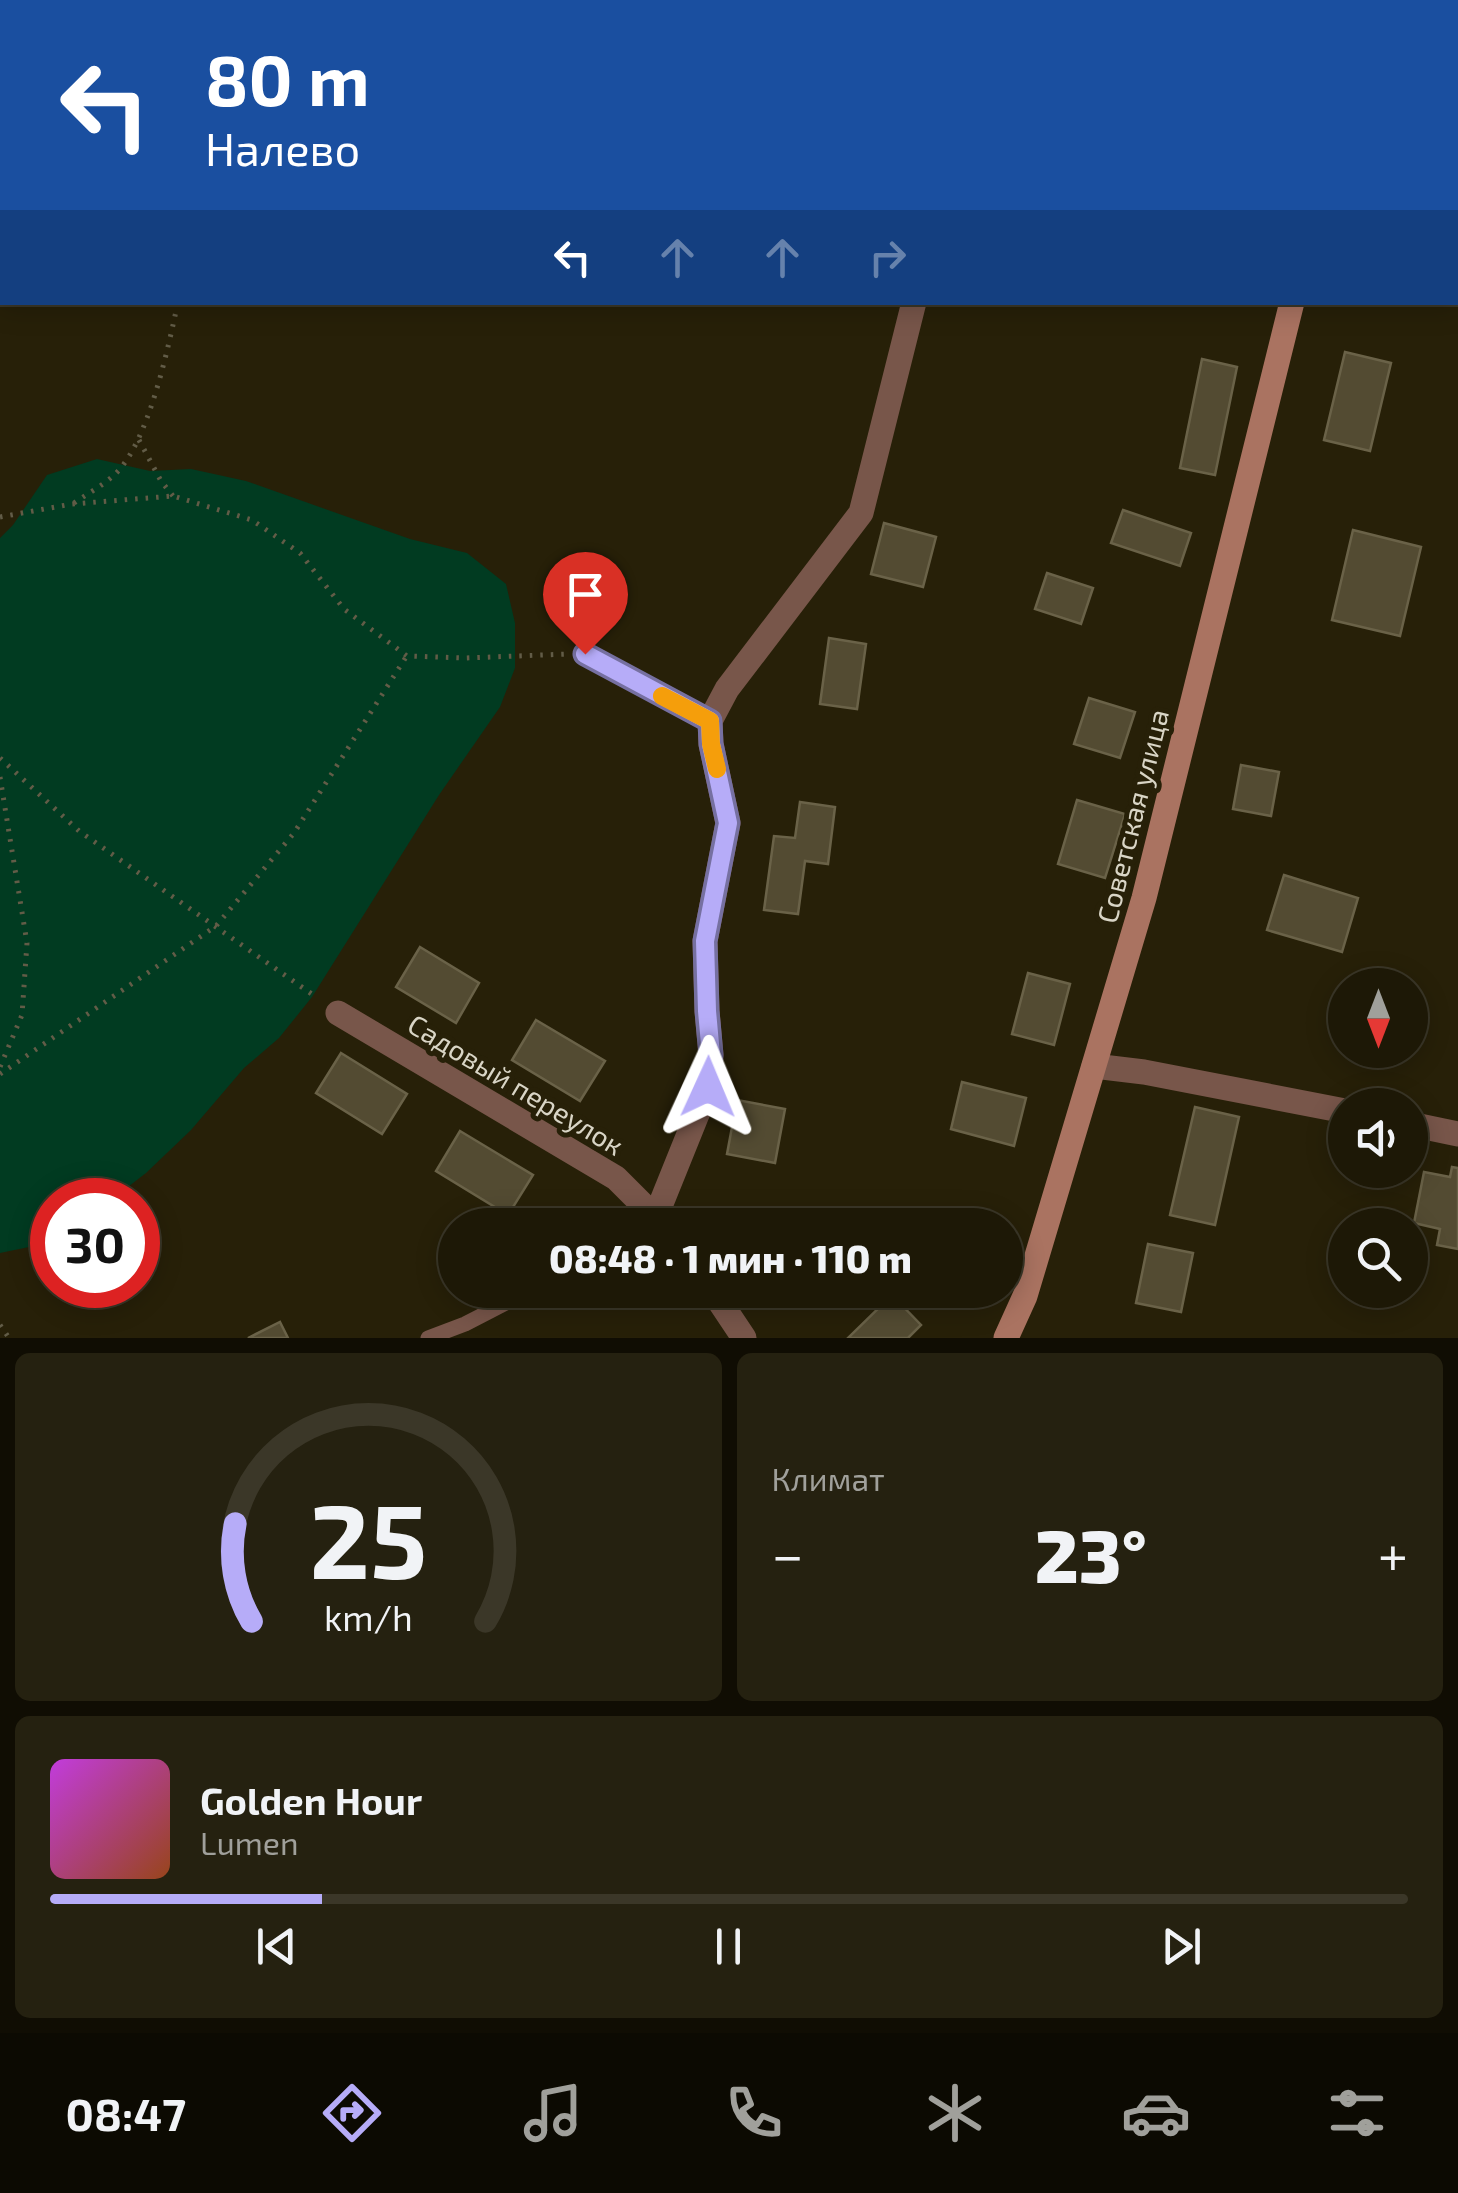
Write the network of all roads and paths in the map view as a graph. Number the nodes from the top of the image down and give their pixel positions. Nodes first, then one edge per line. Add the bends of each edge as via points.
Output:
1 (177, 305) edge
2 (913, 305) edge
3 (1291, 305) edge
4 (139, 440) junction
5 (173, 496) junction
6 (72, 504) junction
7 (0, 517) edge
8 (585, 654) joint
9 (407, 656) junction
10 (710, 721) junction
11 (0, 758) edge
12 (0, 777) edge
13 (216, 926) junction
14 (338, 1013) joint
15 (1094, 1066) junction
16 (0, 1071) edge
17 (1328, 1109) edge
18 (1428, 1128) edge
19 (1458, 1134) edge
20 (642, 1208) edge
21 (660, 1208) edge
22 (496, 1308) edge
23 (724, 1308) edge
24 (0, 1325) edge
25 (9, 1338) edge
26 (428, 1338) edge
27 (744, 1338) edge
28 (1006, 1338) edge

1 - 4 path
2 - 10 street via 861,513 726,689
3 - 15 street, Советская улица via 1144,898
4 - 5 path
4 - 6 path via 115,475
5 - 6 path
5 - 9 path via 252,520 300,552 344,609
6 - 7 path
8 - 9 path
8 - 10 lane
9 - 13 path via 294,833
10 - 21 street, Садовый переулок via 728,823 705,941 708,1087
11 - 13 path via 78,831
12 - 16 path via 27,943 22,1015
13 - 14 path
13 - 16 path
14 - 20 street, Садовый переулок via 616,1178
15 - 17 street
15 - 28 street, Советская улица via 1025,1296
18 - 19 street
22 - 26 lane
23 - 27 street
24 - 25 path

